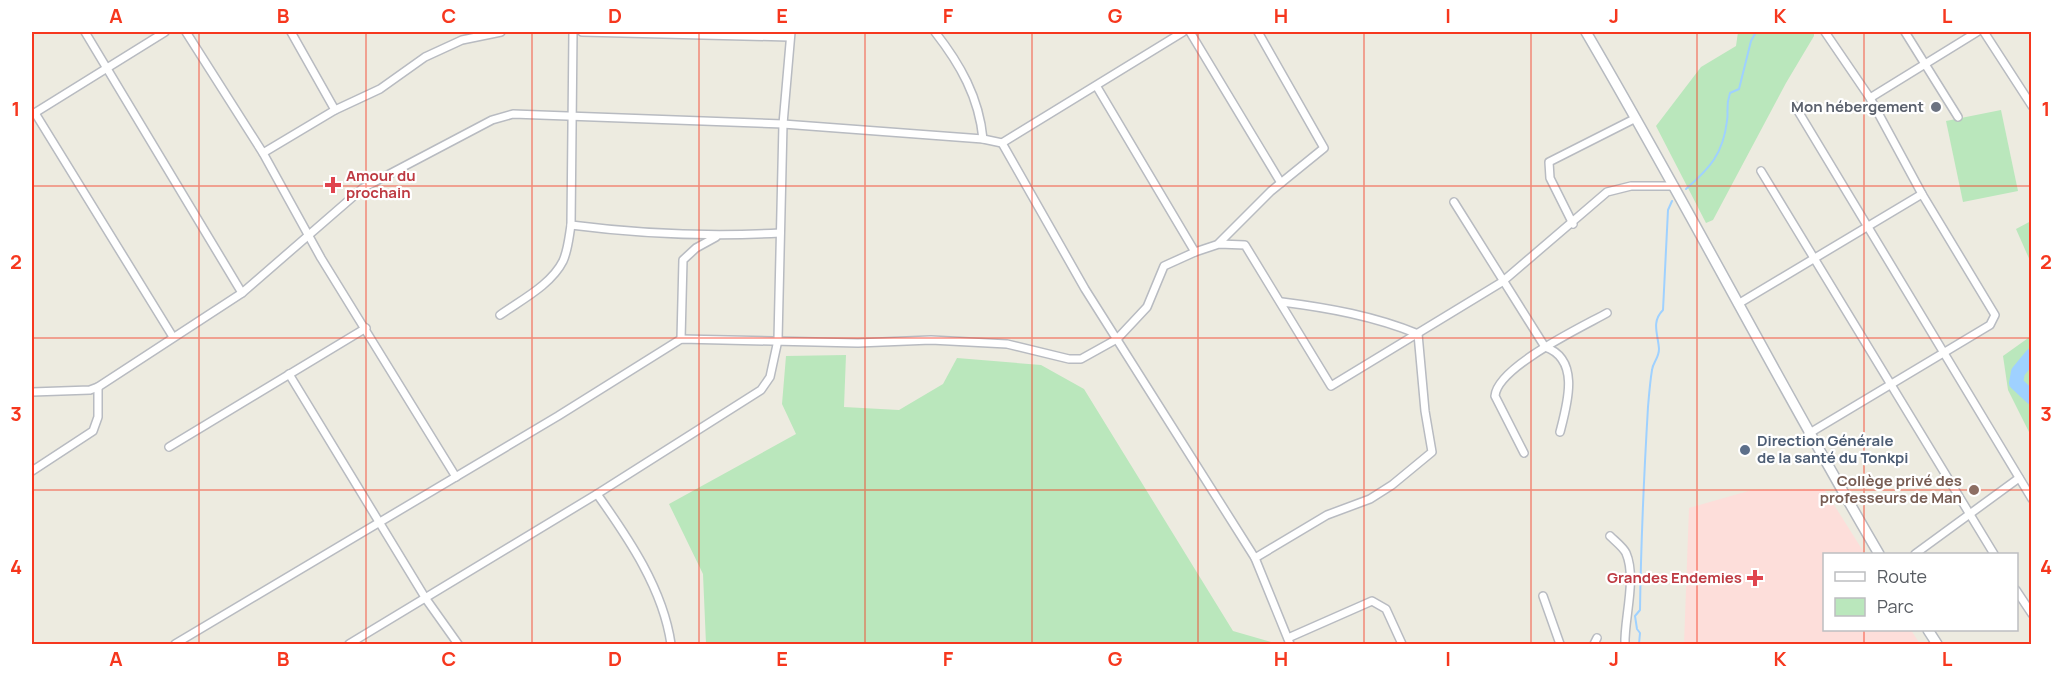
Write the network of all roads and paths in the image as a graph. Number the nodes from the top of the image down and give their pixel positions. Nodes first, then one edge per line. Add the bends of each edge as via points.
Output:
1 (85, 32) edge
2 (165, 32) edge
3 (186, 32) edge
4 (291, 32) edge
5 (501, 32) edge
6 (573, 32) edge
7 (582, 32) edge
8 (935, 32) edge
9 (1183, 32) edge
10 (1190, 32) edge
11 (1258, 32) edge
12 (1586, 32) edge
13 (1825, 32) edge
14 (1905, 32) edge
15 (1977, 32) edge
16 (1984, 32) edge
17 (790, 34) edge
18 (1924, 63) junction
19 (106, 68) junction
20 (1097, 87) junction
21 (1870, 98) junction
22 (1795, 106) dead end
23 (2031, 106) edge
24 (334, 110) junction
25 (33, 114) edge
26 (574, 116) junction
27 (1958, 117) dead end
28 (1636, 118) junction
29 (783, 124) junction
30 (983, 139) junction
31 (1002, 143) junction
32 (263, 153) junction
33 (1761, 171) dead end
34 (1281, 183) junction
35 (1674, 186) junction
36 (1922, 194) junction
37 (1454, 202) dead end
38 (1573, 224) junction
39 (571, 225) junction
40 (1866, 227) junction
41 (310, 233) junction
42 (780, 233) junction
43 (718, 236) junction
44 (1219, 244) junction
45 (1195, 252) junction
46 (1815, 258) junction
47 (1502, 282) junction
48 (242, 293) junction
49 (1282, 302) junction
50 (1738, 304) junction
51 (1607, 313) dead end
52 (500, 315) dead end
53 (366, 328) junction
54 (1418, 333) junction
55 (172, 337) junction
56 (681, 339) junction
57 (1117, 339) junction
58 (778, 340) junction
59 (1545, 347) junction
60 (1942, 352) junction
61 (289, 374) junction
62 (1890, 386) junction
63 (98, 387) junction
64 (32, 392) edge
65 (1560, 432) dead end
66 (1808, 434) junction
67 (168, 447) dead end
68 (1524, 453) dead end
69 (32, 471) edge
70 (456, 477) junction
71 (2019, 478) junction
72 (597, 494) junction
73 (2031, 499) edge
74 (1969, 513) junction
75 (379, 522) junction
76 (1610, 536) dead end
77 (1878, 553) edge
78 (1918, 553) edge
79 (1993, 553) edge
80 (1255, 558) junction
81 (2018, 593) edge
82 (1544, 596) dead end
83 (426, 599) junction
84 (2031, 614) edge
85 (1929, 631) edge
86 (1289, 641) edge
87 (175, 645) edge
88 (349, 645) edge
89 (458, 645) edge
90 (671, 645) edge
91 (1402, 645) edge
92 (1560, 645) edge
93 (1626, 645) edge
94 (1937, 645) edge

1 - 19 street
2 - 19 street
3 - 32 street
4 - 24 street
5 - 24 street via 462,40 425,57 380,89
6 - 26 street
7 - 17 street
8 - 30 street via 958,62 973,95
9 - 20 street
10 - 34 street
11 - 34 street via 1324,146
12 - 28 main road
13 - 21 street
14 - 18 street
15 - 18 street
16 - 23 street
17 - 29 street
18 - 21 street
18 - 27 street
19 - 25 street
19 - 48 street
20 - 31 street
20 - 45 street
21 - 36 street
22 - 40 street
24 - 32 street
25 - 55 street
26 - 29 street
26 - 39 street
26 - 41 street via 513,114 492,120 363,188
28 - 35 main road
28 - 38 street via 1550,162 1550,178
29 - 30 street
29 - 42 street
30 - 31 street
31 - 57 street
32 - 41 street
33 - 46 street
34 - 44 street
35 - 38 street via 1619,188 1599,198
35 - 50 main road
36 - 40 street
36 - 60 street via 1995,315 1990,325
37 - 47 street
38 - 47 street
39 - 43 street
39 - 52 street via 566,254 555,274
40 - 46 street
40 - 60 street
41 - 48 street
41 - 53 street via 321,258
42 - 43 street
42 - 58 street
43 - 56 street via 683,260
44 - 45 street
44 - 49 street via 1245,244
45 - 57 street via 1164,266 1147,307
46 - 50 street
46 - 62 street
47 - 54 street
47 - 59 street
48 - 55 street
49 - 54 street via 1355,314
49 - 54 street via 1331,386
50 - 66 main road
51 - 59 street
53 - 61 street
53 - 70 street
54 - 80 street via 1425,411 1433,443 1429,457 1370,499 1327,514
55 - 63 street
56 - 58 street
56 - 70 street
57 - 58 street via 1094,354 1070,359 1007,344
57 - 80 street
58 - 72 street via 770,377 760,390
59 - 65 street via 1556,351 1566,366 1570,384
59 - 68 street via 1496,388 1495,396
60 - 62 street
60 - 71 street
61 - 67 street
61 - 75 street
62 - 66 street
62 - 74 street
63 - 64 street
63 - 69 street via 98,417 93,431
66 - 77 main road
70 - 75 street
71 - 73 street
71 - 74 street
72 - 83 street
72 - 90 street via 626,535 651,582
74 - 78 street
74 - 79 street
75 - 83 street
75 - 87 street
76 - 93 street via 1623,548 1628,561
80 - 86 street
81 - 84 street
82 - 92 street
83 - 88 street
83 - 89 street
85 - 94 main road
86 - 91 street via 1372,601 1386,609

